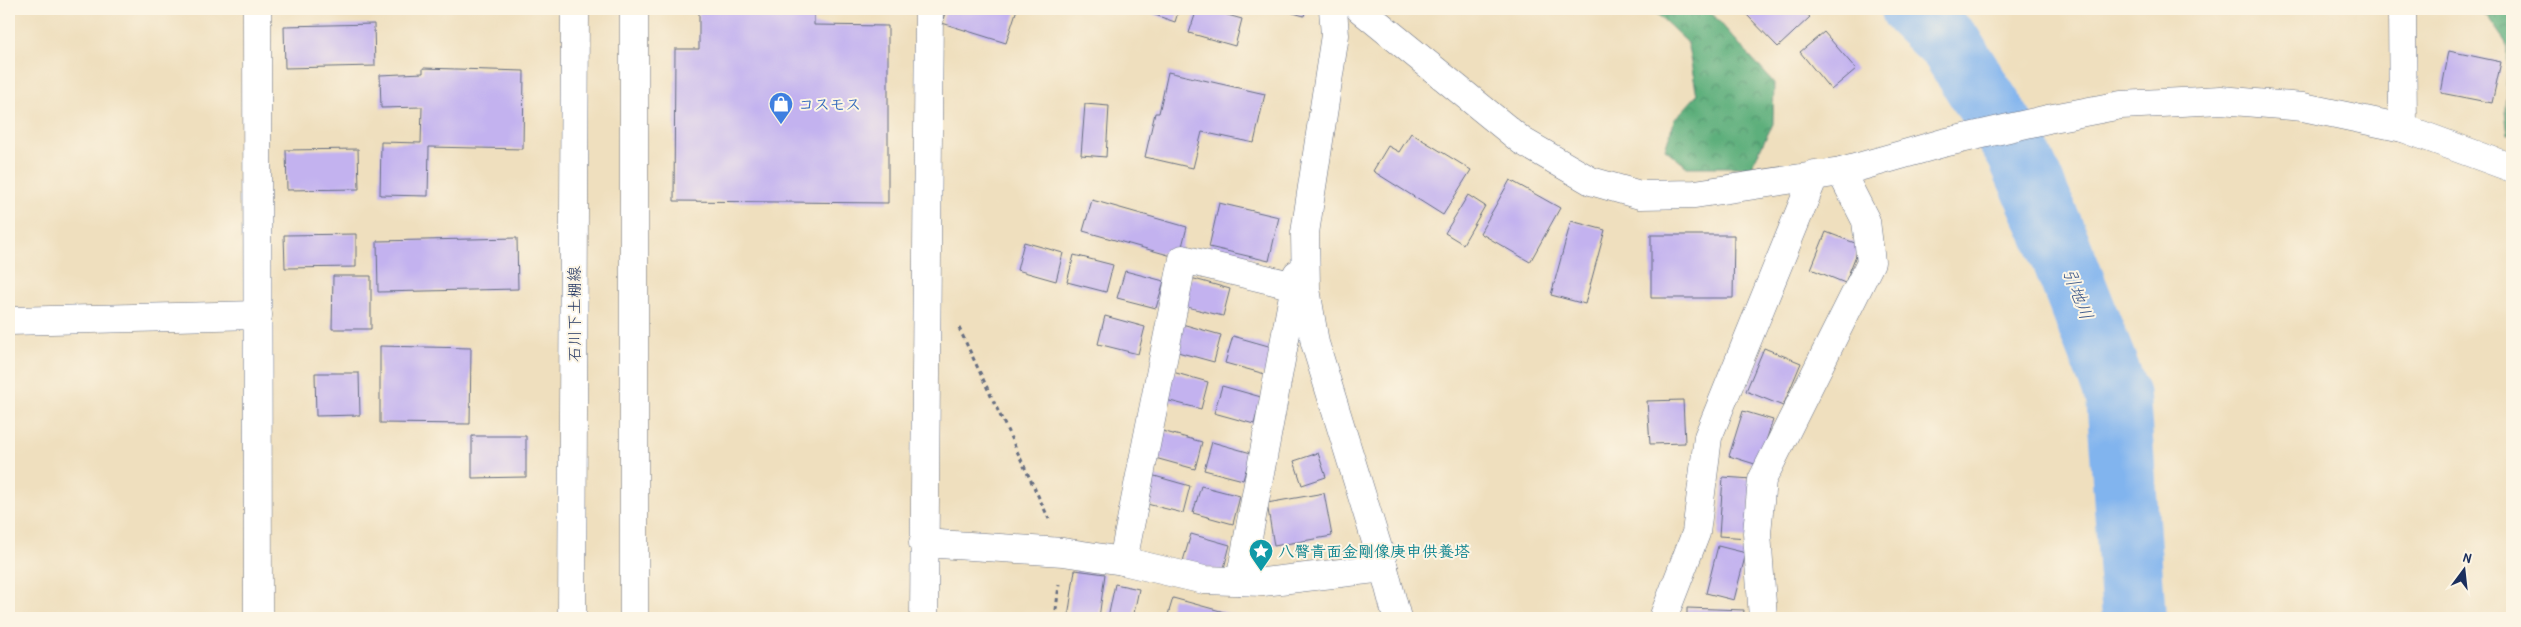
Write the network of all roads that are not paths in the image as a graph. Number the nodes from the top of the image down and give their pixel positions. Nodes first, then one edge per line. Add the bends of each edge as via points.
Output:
1 (257, 9) edge
2 (575, 9) edge
3 (634, 9) edge
4 (929, 9) edge
5 (1333, 9) edge
6 (1360, 9) edge
7 (2402, 9) edge
8 (2403, 128) junction
9 (2512, 168) edge
10 (1828, 173) junction
11 (1305, 234) junction
12 (1295, 286) junction
13 (258, 315) junction
14 (9, 321) edge
15 (924, 543) junction
16 (1123, 561) junction
17 (1384, 568) junction
18 (1240, 582) junction
19 (258, 618) edge
20 (572, 618) edge
21 (634, 618) edge
22 (924, 618) edge
23 (1397, 618) edge
24 (1663, 618) edge
25 (1763, 618) edge

1 - 13 street
2 - 20 street, 石川下土棚線
3 - 21 street
4 - 15 street
5 - 11 street via 1335,35
6 - 10 street via 1522,141 1591,181 1640,195 1695,194
7 - 8 street
8 - 9 street
8 - 10 street via 2303,107 2221,100 2121,105 2048,118
10 - 24 street via 1708,437 1696,533
10 - 25 street via 1866,221 1871,262 1762,480 1757,533
11 - 12 street
11 - 17 street via 1306,289 1315,343
12 - 16 street via 1183,259
12 - 18 street
13 - 14 street
13 - 19 street
15 - 16 street via 1063,552
15 - 22 street
16 - 18 street via 1204,580
17 - 18 street
17 - 23 street

